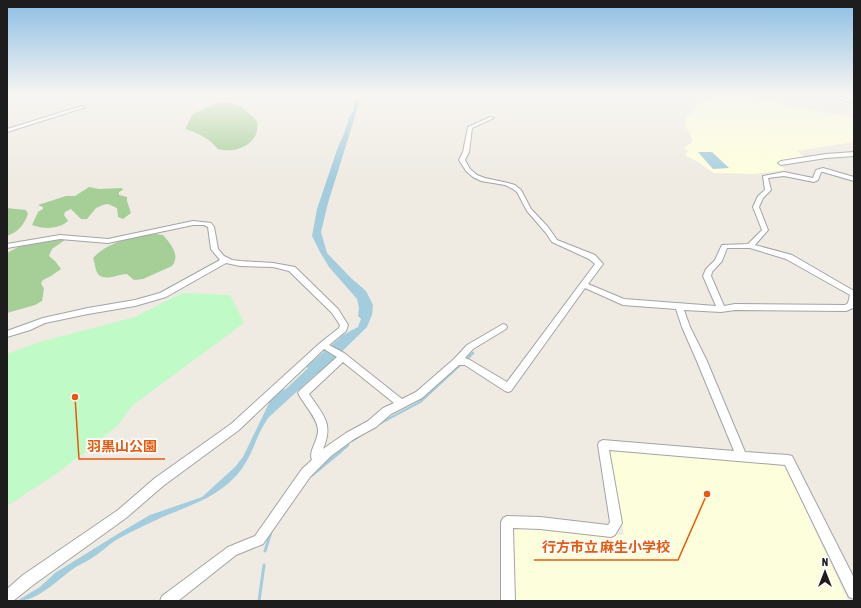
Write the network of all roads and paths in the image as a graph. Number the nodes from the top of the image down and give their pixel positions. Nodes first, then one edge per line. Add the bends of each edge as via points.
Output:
1 (36, 122) edge
2 (481, 122) edge
3 (7, 131) edge
4 (854, 154) edge
5 (781, 163) dead end
6 (854, 179) edge
7 (7, 246) edge
8 (750, 246) junction
9 (225, 260) junction
10 (584, 285) junction
11 (854, 295) edge
12 (679, 307) junction
13 (721, 308) junction
14 (503, 327) dead end
15 (7, 334) edge
16 (325, 346) junction
17 (342, 356) junction
18 (457, 361) junction
19 (402, 404) junction
20 (742, 456) junction
21 (318, 460) junction
22 (854, 592) edge
23 (7, 597) edge
24 (167, 601) edge
25 (508, 601) edge

1 - 3 street
2 - 10 street via 470,127 466,152 462,160 468,170 484,181 507,185 519,191 530,212 551,234 554,241 592,257 599,264
4 - 5 street
6 - 8 street via 823,170 818,171 814,180 784,174 764,177 768,190 760,197 756,207 765,230
7 - 9 street via 60,237 108,240 152,230 204,223 210,225 215,250
8 - 11 street via 789,257
8 - 13 street via 724,246 718,261 709,271 707,276
9 - 15 street via 149,299 43,321
9 - 16 street via 285,266 292,269 344,323 343,329
10 - 12 street via 623,302
10 - 18 street via 508,388 467,362
11 - 13 street via 853,303 846,308
12 - 13 street
12 - 20 street
14 - 18 street via 470,347
16 - 17 street
16 - 23 street via 235,427 159,482 122,514
17 - 19 street
17 - 21 street via 303,393 324,428 316,452
18 - 19 street via 419,394
19 - 21 street via 387,411
20 - 22 street via 788,460
20 - 25 street via 603,445 616,523 611,531 507,522
21 - 24 street via 288,496 259,540 232,551

